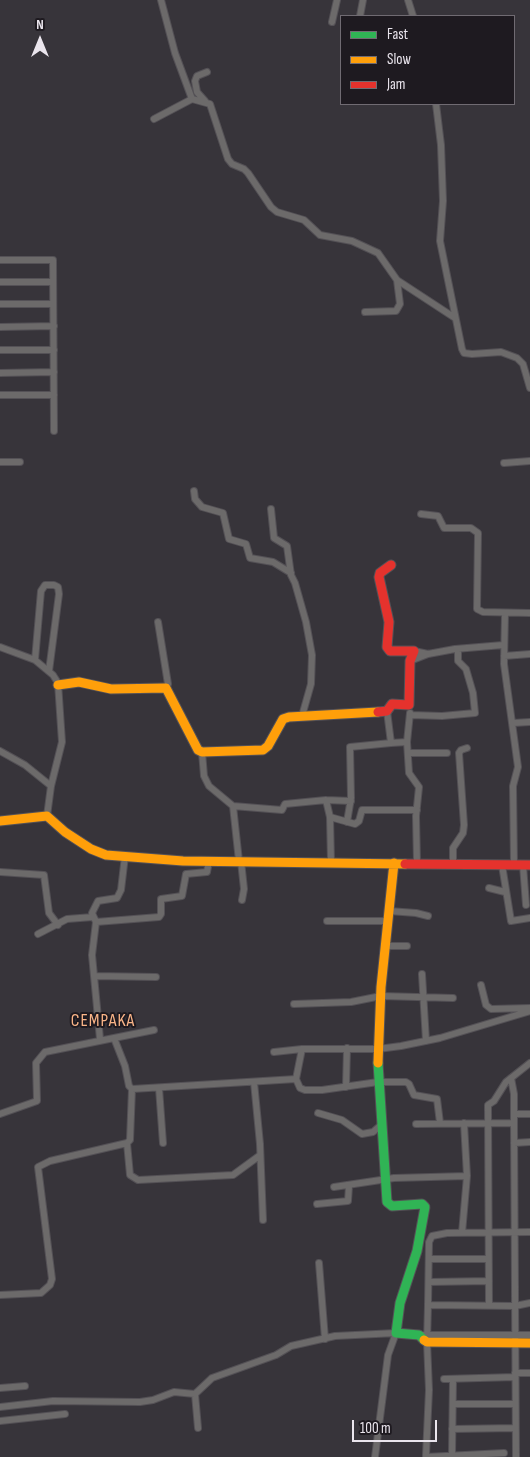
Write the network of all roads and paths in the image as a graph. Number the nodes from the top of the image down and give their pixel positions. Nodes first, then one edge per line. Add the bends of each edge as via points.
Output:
1 (161, 0) edge
2 (337, 0) edge
3 (363, 0) edge
4 (408, 0) edge
5 (360, 15) edge
6 (413, 15) edge
7 (332, 22) dead end
8 (207, 72) dead end
9 (192, 99) junction
10 (205, 101) junction
11 (436, 105) edge
12 (154, 119) dead end
13 (0, 260) edge
14 (397, 280) junction
15 (0, 282) edge
16 (53, 282) junction
17 (0, 304) edge
18 (54, 304) junction
19 (365, 312) dead end
20 (455, 318) junction
21 (54, 326) junction
22 (0, 327) edge
23 (0, 350) edge
24 (54, 350) junction
25 (54, 372) junction
26 (0, 373) edge
27 (530, 388) edge
28 (0, 395) edge
29 (54, 395) junction
30 (54, 431) dead end
31 (530, 461) edge
32 (0, 462) edge
33 (20, 462) dead end
34 (504, 463) dead end
35 (194, 491) dead end
36 (272, 509) dead end
37 (421, 514) dead end
38 (391, 565) dead end
39 (291, 573) junction
40 (505, 613) junction
41 (530, 613) edge
42 (158, 622) dead end
43 (503, 645) junction
44 (0, 647) edge
45 (458, 649) junction
46 (414, 651) junction
47 (428, 654) junction
48 (530, 654) edge
49 (504, 656) junction
50 (35, 660) junction
51 (410, 661) junction
52 (49, 671) junction
53 (58, 685) junction
54 (166, 688) junction
55 (409, 705) junction
56 (387, 711) junction
57 (410, 715) junction
58 (302, 716) junction
59 (530, 722) edge
60 (513, 723) junction
61 (407, 742) junction
62 (391, 743) junction
63 (467, 748) dead end
64 (0, 751) edge
65 (202, 752) junction
66 (408, 753) junction
67 (447, 753) dead end
68 (51, 786) junction
69 (326, 800) junction
70 (351, 801) junction
71 (233, 806) junction
72 (416, 810) junction
73 (47, 816) junction
74 (330, 817) junction
75 (0, 821) edge
76 (347, 822) junction
77 (124, 856) junction
78 (208, 861) junction
79 (240, 861) junction
80 (331, 862) junction
81 (394, 863) junction
82 (417, 863) junction
83 (453, 863) junction
84 (502, 865) junction
85 (522, 865) edge
86 (0, 872) edge
87 (489, 888) dead end
88 (505, 892) junction
89 (242, 900) dead end
90 (526, 905) dead end
91 (389, 916) junction
92 (428, 916) dead end
93 (530, 918) edge
94 (95, 920) junction
95 (327, 922) dead end
96 (58, 925) junction
97 (38, 934) dead end
98 (385, 946) junction
99 (406, 946) dead end
100 (422, 974) dead end
101 (94, 976) junction
102 (156, 976) dead end
103 (480, 985) dead end
104 (381, 996) junction
105 (453, 998) dead end
106 (423, 999) junction
107 (294, 1004) dead end
108 (530, 1010) edge
109 (154, 1030) dead end
110 (114, 1038) junction
111 (100, 1040) junction
112 (426, 1041) junction
113 (347, 1048) junction
114 (302, 1049) junction
115 (378, 1049) junction
116 (274, 1052) dead end
117 (530, 1062) edge
118 (511, 1078) junction
119 (296, 1079) junction
120 (254, 1082) junction
121 (378, 1082) junction
122 (346, 1087) junction
123 (159, 1088) junction
124 (132, 1089) junction
125 (318, 1113) dead end
126 (0, 1114) edge
127 (514, 1114) junction
128 (530, 1114) edge
129 (488, 1122) junction
130 (440, 1123) junction
131 (464, 1123) junction
132 (514, 1123) junction
133 (381, 1124) junction
134 (416, 1124) dead end
135 (530, 1142) edge
136 (127, 1143) junction
137 (163, 1143) dead end
138 (514, 1143) junction
139 (259, 1156) junction
140 (467, 1176) junction
141 (386, 1179) junction
142 (349, 1186) junction
143 (334, 1187) dead end
144 (317, 1204) dead end
145 (263, 1220) dead end
146 (515, 1232) junction
147 (530, 1232) edge
148 (462, 1233) junction
149 (488, 1233) junction
150 (429, 1259) junction
151 (488, 1259) junction
152 (319, 1263) dead end
153 (489, 1281) junction
154 (429, 1282) junction
155 (0, 1295) edge
156 (530, 1303) edge
157 (428, 1305) junction
158 (489, 1305) junction
159 (515, 1306) junction
160 (396, 1333) junction
161 (530, 1335) edge
162 (424, 1337) junction
163 (325, 1339) junction
164 (516, 1339) junction
165 (530, 1343) edge
166 (530, 1373) edge
167 (515, 1375) junction
168 (444, 1379) dead end
169 (453, 1379) junction
170 (25, 1386) dead end
171 (0, 1388) edge
172 (195, 1394) junction
173 (453, 1404) junction
174 (515, 1404) junction
175 (0, 1407) edge
176 (65, 1414) dead end
177 (0, 1421) edge
178 (198, 1428) dead end
179 (515, 1428) junction
180 (452, 1429) junction
181 (504, 1453) dead end
182 (426, 1456) edge
183 (452, 1456) edge
184 (375, 1457) edge
185 (516, 1457) edge

1 - 9 street
2 - 7 street
3 - 5 street
4 - 6 street
8 - 10 street via 201,72 195,81 197,92
9 - 10 street
9 - 12 street
10 - 14 street via 210,104 228,159 248,173 274,210 304,220 323,236 352,241 378,252
11 - 20 street via 443,200 440,242
13 - 16 street via 53,260
14 - 19 street via 400,304 396,311
14 - 20 street
15 - 16 street
16 - 18 street
17 - 18 street
18 - 21 street
20 - 27 street via 464,353 501,352 517,358 523,364
21 - 22 street
21 - 24 street
23 - 24 street
24 - 25 street
25 - 26 street
25 - 29 street
28 - 29 street
29 - 30 street
31 - 34 street
32 - 33 street
35 - 39 street via 202,507 223,513 229,539 246,544 250,558 272,562
36 - 39 street via 274,538 287,546
37 - 40 street via 438,516 444,528 471,528 478,533 476,606 483,612
38 - 46 street via 379,577 389,622 387,648 390,651
39 - 58 street via 306,622 312,656 311,684
40 - 41 street
40 - 43 street
42 - 54 street
43 - 45 street
43 - 49 street
44 - 50 street
45 - 47 street
45 - 57 street via 458,661 466,669 473,693 475,713
46 - 47 street
46 - 51 street
47 - 51 street
48 - 49 street
49 - 60 street
50 - 52 street
50 - 52 street via 41,591 45,585 54,584 59,594
51 - 55 street
52 - 53 street
53 - 54 street via 79,682 111,689
53 - 68 street via 62,742
54 - 65 street via 198,750
55 - 56 street via 392,704
55 - 57 street
56 - 58 street
56 - 62 street
57 - 61 street
58 - 65 street via 283,719 263,750
59 - 60 street
60 - 85 street via 518,767 513,786
61 - 62 street
61 - 66 street
62 - 70 street via 350,747
63 - 83 street via 459,753 464,825 453,848
64 - 68 street via 25,765
65 - 71 street via 204,776 209,786
66 - 67 street
66 - 72 street via 409,774 419,787
68 - 73 street
69 - 70 street
69 - 71 street via 285,804 282,810
69 - 74 street
70 - 76 street
71 - 79 street
72 - 76 street via 362,810 356,824
72 - 82 street
73 - 75 street
73 - 77 street via 91,849 106,855
74 - 76 street
74 - 80 street
77 - 78 street
77 - 94 street via 118,895 114,900 96,902
78 - 79 street
78 - 94 street via 207,872 186,874 182,896 161,899 159,917
79 - 80 street
79 - 89 street via 244,890
80 - 81 street
81 - 82 street
81 - 91 street
82 - 83 street
83 - 84 street
84 - 85 street
84 - 88 street
85 - 90 street
86 - 96 street via 44,875 46,903
87 - 88 street
88 - 93 street via 511,921
91 - 92 street via 416,913
91 - 95 street
91 - 98 street
94 - 96 street via 67,919
94 - 101 street via 92,947
96 - 97 street
98 - 99 street
98 - 104 street
100 - 106 street
101 - 102 street
101 - 111 street
103 - 108 street via 486,1005 491,1009
104 - 106 street
104 - 107 street via 351,1002
104 - 115 street
105 - 106 street
106 - 112 street
108 - 112 street
109 - 110 street
110 - 111 street
110 - 124 street
111 - 126 street via 45,1052 36,1063 37,1101
112 - 115 street
113 - 114 street
113 - 115 street
113 - 122 street
114 - 116 street
114 - 119 street
115 - 121 street
117 - 118 street
118 - 127 street
118 - 129 street via 494,1101 488,1104
119 - 120 street
119 - 122 street via 300,1088 305,1090
120 - 123 street
120 - 139 street
121 - 122 street
121 - 130 street via 406,1082 414,1096 437,1099
121 - 133 street
123 - 124 street
123 - 137 street
124 - 136 street via 131,1136
125 - 133 street via 342,1120 362,1134 373,1132
127 - 128 street
127 - 132 street
129 - 131 street
129 - 132 street
129 - 149 street
130 - 131 street
130 - 134 street
131 - 140 street
132 - 138 street
133 - 141 street
135 - 138 street
136 - 139 street via 130,1175 138,1180 233,1175
136 - 155 street via 50,1161 38,1167 52,1279 41,1293
138 - 146 street
139 - 145 street
140 - 141 street
140 - 148 street
141 - 142 street
141 - 160 street via 390,1206 422,1204 425,1207 417,1251 400,1303
142 - 143 street
142 - 144 street via 348,1201
146 - 147 street
146 - 149 street
146 - 159 street
148 - 149 street
148 - 150 street via 432,1236
149 - 151 street
150 - 151 street
150 - 154 street
151 - 153 street
152 - 163 street
153 - 154 street
153 - 158 street
154 - 157 street
156 - 159 street
157 - 158 street
157 - 162 street
158 - 159 street
159 - 164 street
160 - 162 street
160 - 163 street
160 - 184 street via 388,1355
161 - 164 street
162 - 164 street
162 - 182 street via 429,1390
163 - 172 street via 291,1346 276,1355 212,1378
164 - 165 street
164 - 167 street
166 - 167 street
167 - 169 street
167 - 174 street
168 - 169 street
169 - 173 street
170 - 171 street
172 - 175 street via 174,1392 140,1402 60,1401
172 - 178 street
173 - 174 street
173 - 180 street
174 - 179 street
176 - 177 street
179 - 180 street
179 - 185 street
180 - 183 street
181 - 183 street
182 - 183 street

